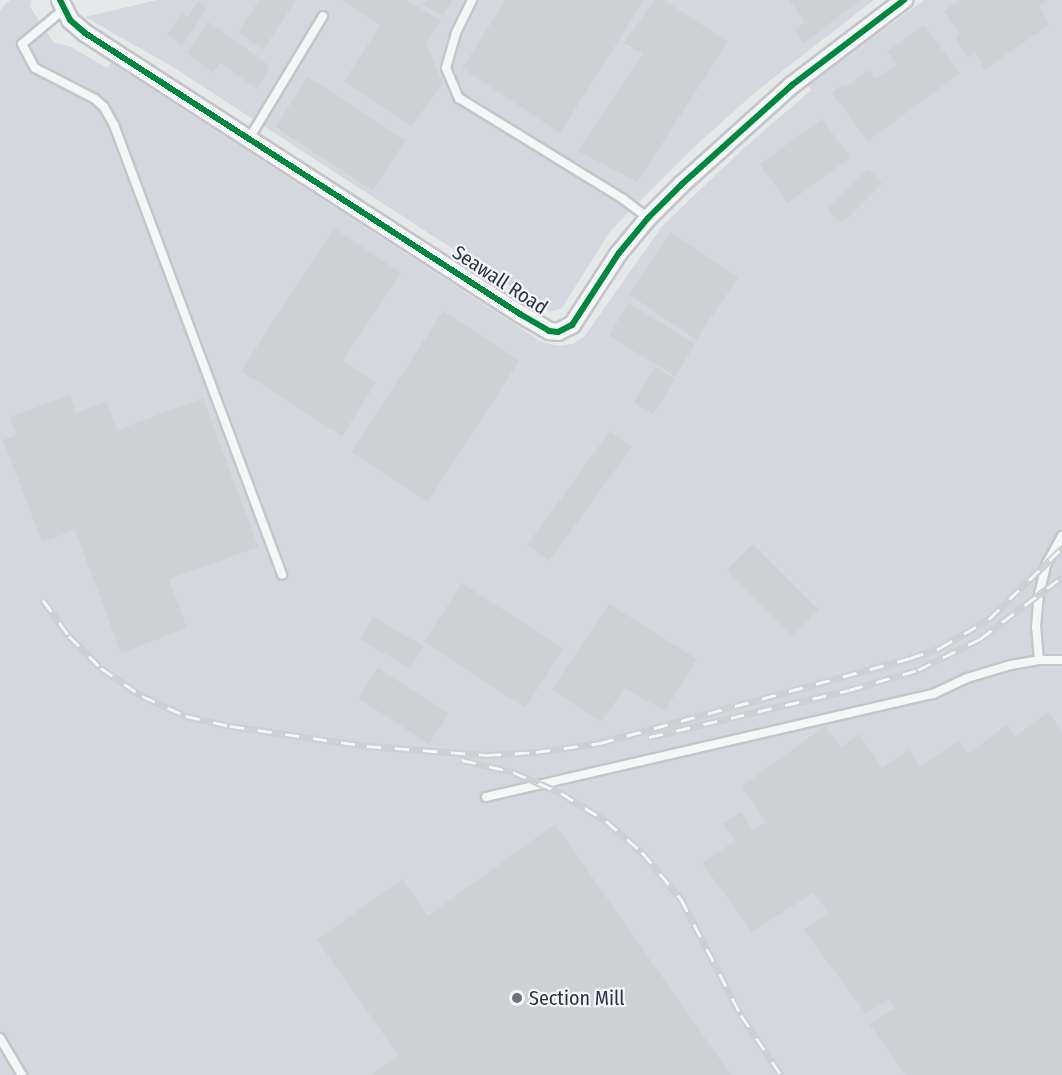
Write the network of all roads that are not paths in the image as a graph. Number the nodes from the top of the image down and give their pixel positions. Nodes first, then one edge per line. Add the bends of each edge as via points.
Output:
1 (472, 0) edge
2 (904, 0) edge
3 (62, 5) edge
4 (323, 16) dead end
5 (250, 137) junction
6 (648, 218) junction
7 (1062, 536) edge
8 (282, 575) dead end
9 (1039, 660) junction
10 (1062, 660) edge
11 (486, 797) dead end
12 (0, 1038) edge
13 (22, 1075) edge

1 - 6 lane via 456,33 446,69 459,98
2 - 6 street, Seawall Road via 792,85
3 - 5 street, Seawall Road via 70,20 85,33
3 - 8 lane via 22,44 35,68 95,99 114,125
4 - 5 lane
5 - 6 street, Seawall Road via 549,331 558,332 572,325 619,253
7 - 9 lane via 1047,563 1040,594 1036,627
9 - 10 lane
9 - 11 lane via 967,678 933,694
12 - 13 lane

